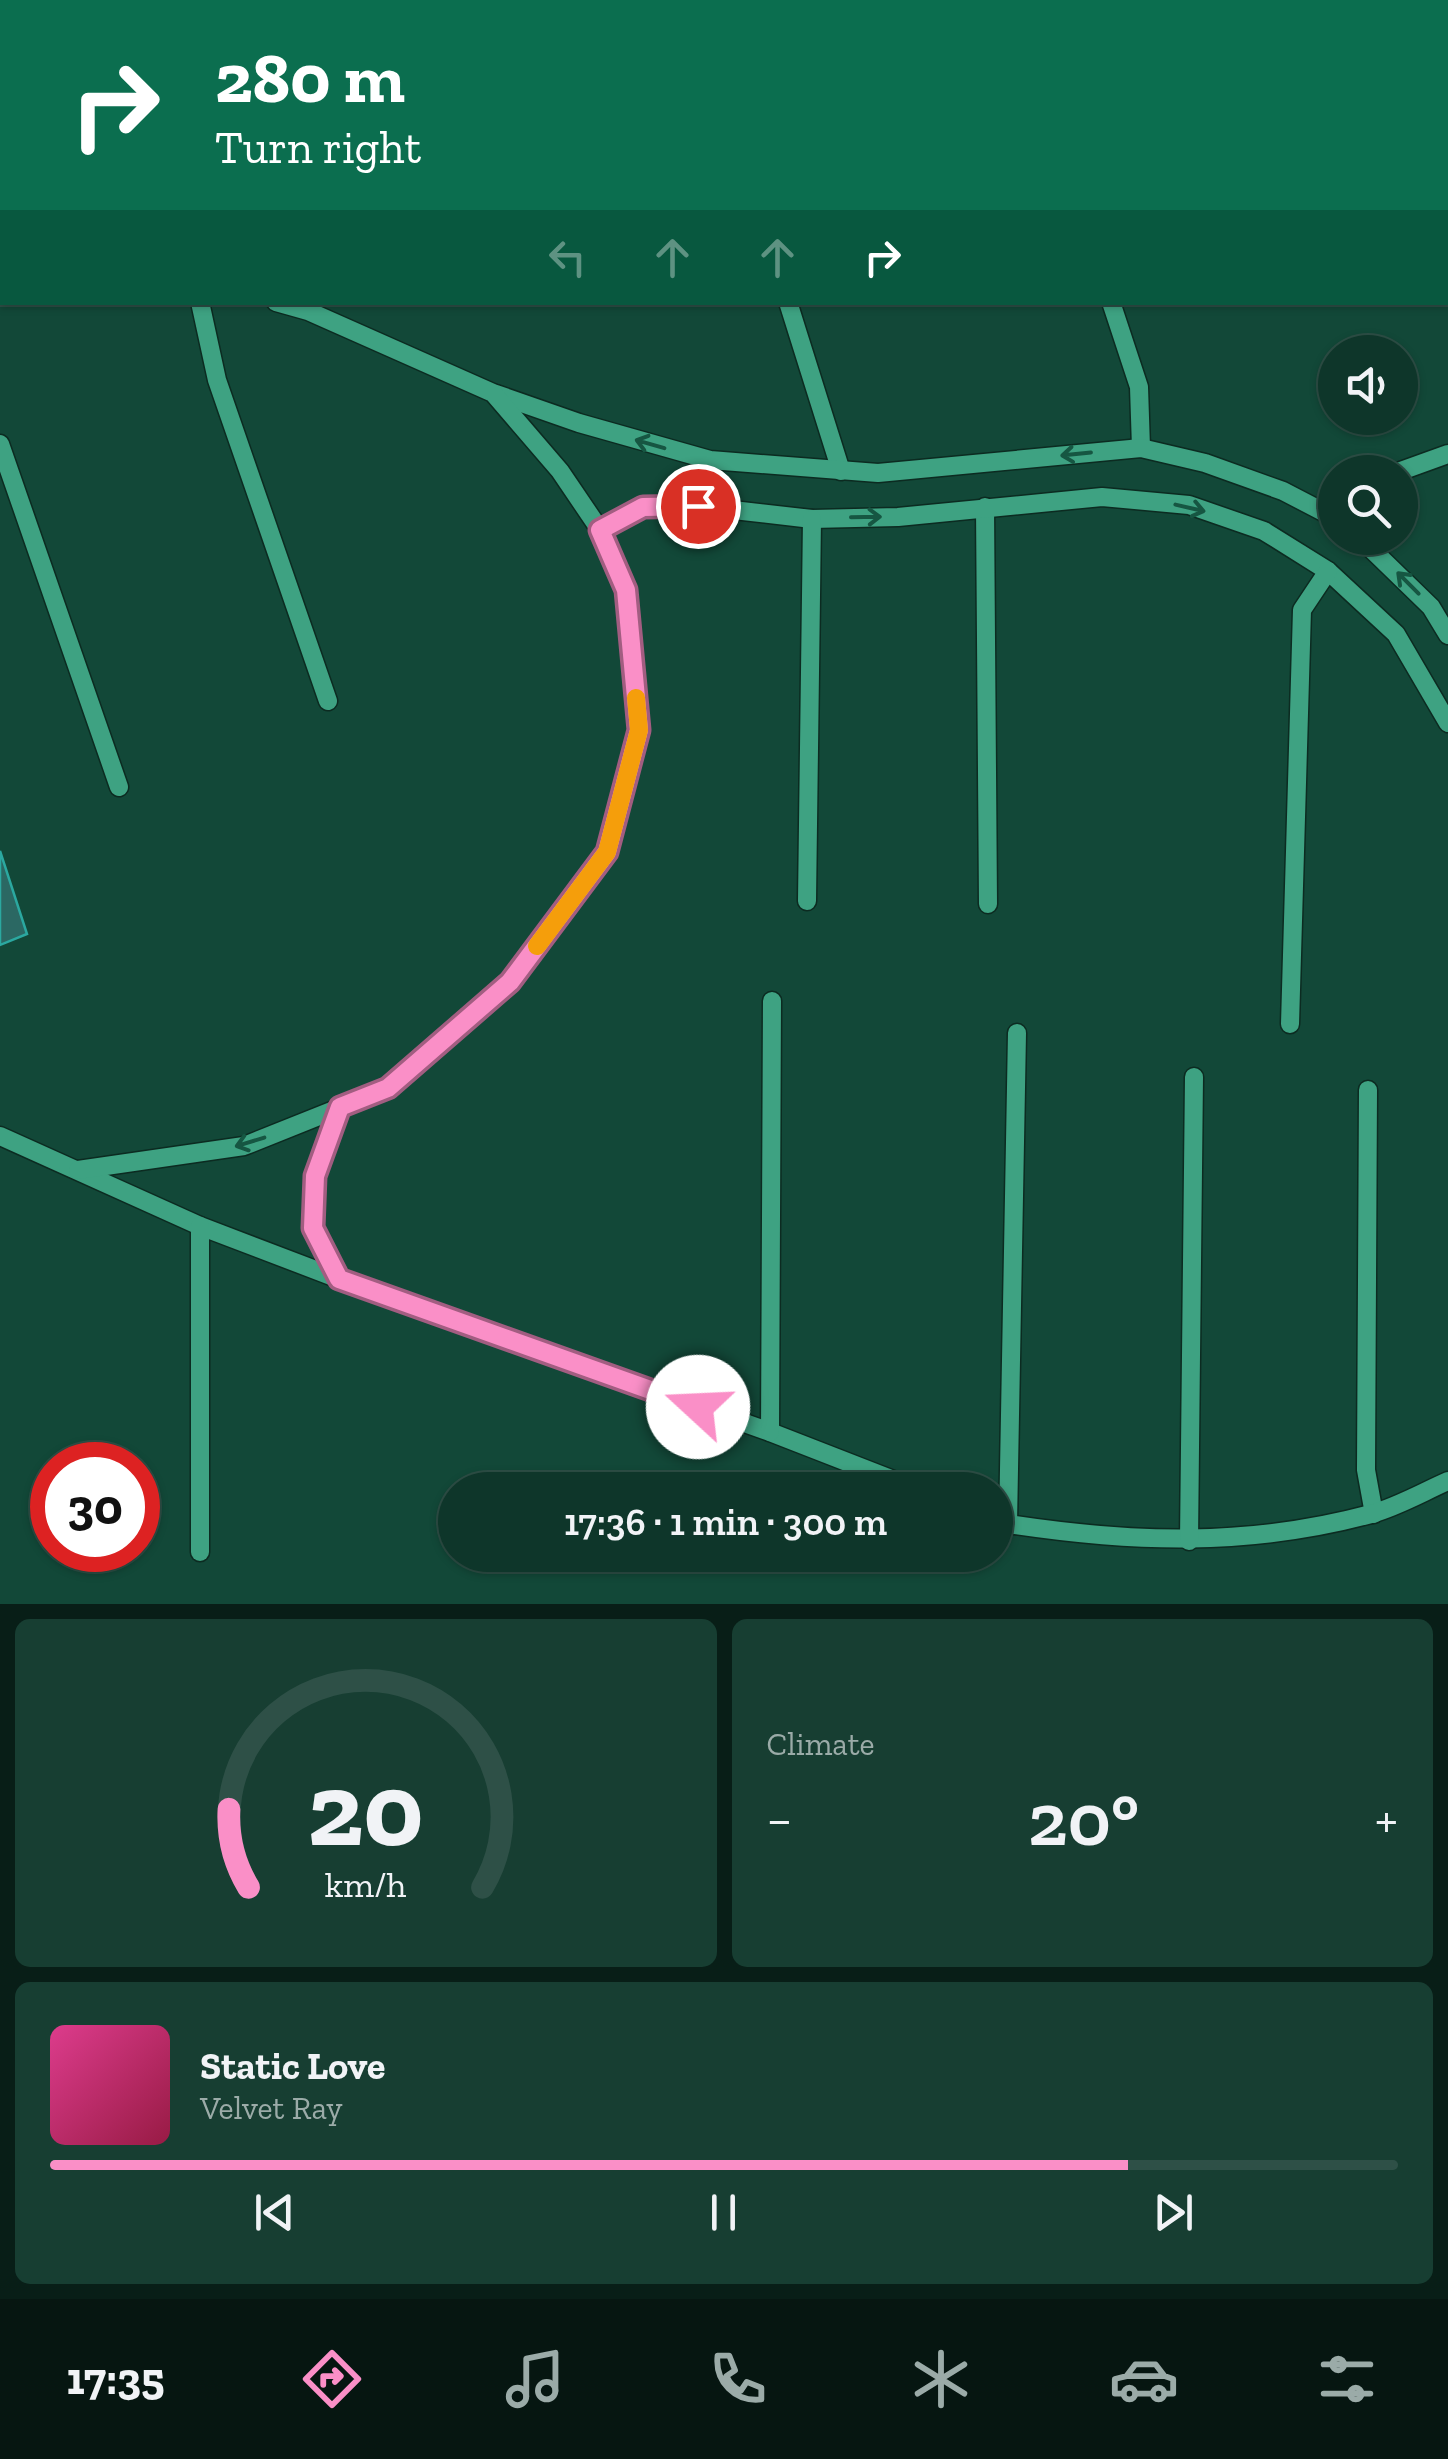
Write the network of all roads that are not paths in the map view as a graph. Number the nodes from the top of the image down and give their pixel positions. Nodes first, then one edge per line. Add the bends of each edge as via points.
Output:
1 (201, 305) edge
2 (287, 305) edge
3 (789, 305) edge
4 (1111, 305) edge
5 (493, 394) junction
6 (0, 444) edge
7 (1141, 448) junction
8 (1448, 454) edge
9 (1418, 465) edge
10 (841, 471) junction
11 (985, 508) junction
12 (1318, 510) edge
13 (812, 519) junction
14 (600, 530) junction
15 (1377, 555) edge
16 (1328, 571) junction
17 (1448, 635) edge
18 (328, 701) dead end
19 (1448, 723) edge
20 (119, 787) dead end
21 (807, 901) dead end
22 (988, 904) dead end
23 (772, 1001) dead end
24 (1290, 1024) dead end
25 (1017, 1034) dead end
26 (1194, 1077) dead end
27 (1368, 1090) dead end
28 (340, 1107) junction
29 (0, 1136) edge
30 (78, 1170) junction
31 (200, 1226) junction
32 (339, 1279) junction
33 (770, 1432) junction
34 (873, 1472) edge
35 (1003, 1472) edge
36 (1448, 1481) edge
37 (1374, 1514) junction
38 (1013, 1524) edge
39 (1188, 1541) junction
40 (200, 1552) dead end

1 - 18 street via 217,380
2 - 5 street
3 - 10 street
4 - 7 street via 1139,387
10 -> 5 street via 710,460
5 - 14 street
6 - 20 street
7 -> 10 street via 878,474
7 - 12 street via 1205,463
8 - 9 street
13 -> 11 street
11 -> 16 street via 1102,497 1189,505 1264,531
11 - 22 street
13 - 14 street via 643,507
13 - 21 street
14 - 28 street via 626,590 639,730 607,852 510,982 388,1088
17 -> 15 street via 1431,607
16 - 19 street via 1396,634
16 - 24 street via 1302,610
23 - 33 street
25 - 35 street
26 - 39 street
27 - 37 street via 1366,1470
28 -> 30 street via 244,1146
28 - 32 street via 315,1176 313,1228
29 - 30 street
30 - 31 street
31 - 32 street
31 - 40 street
32 - 33 street
33 - 34 street
36 - 37 street
37 - 39 street via 1267,1535
38 - 39 street via 1093,1538

